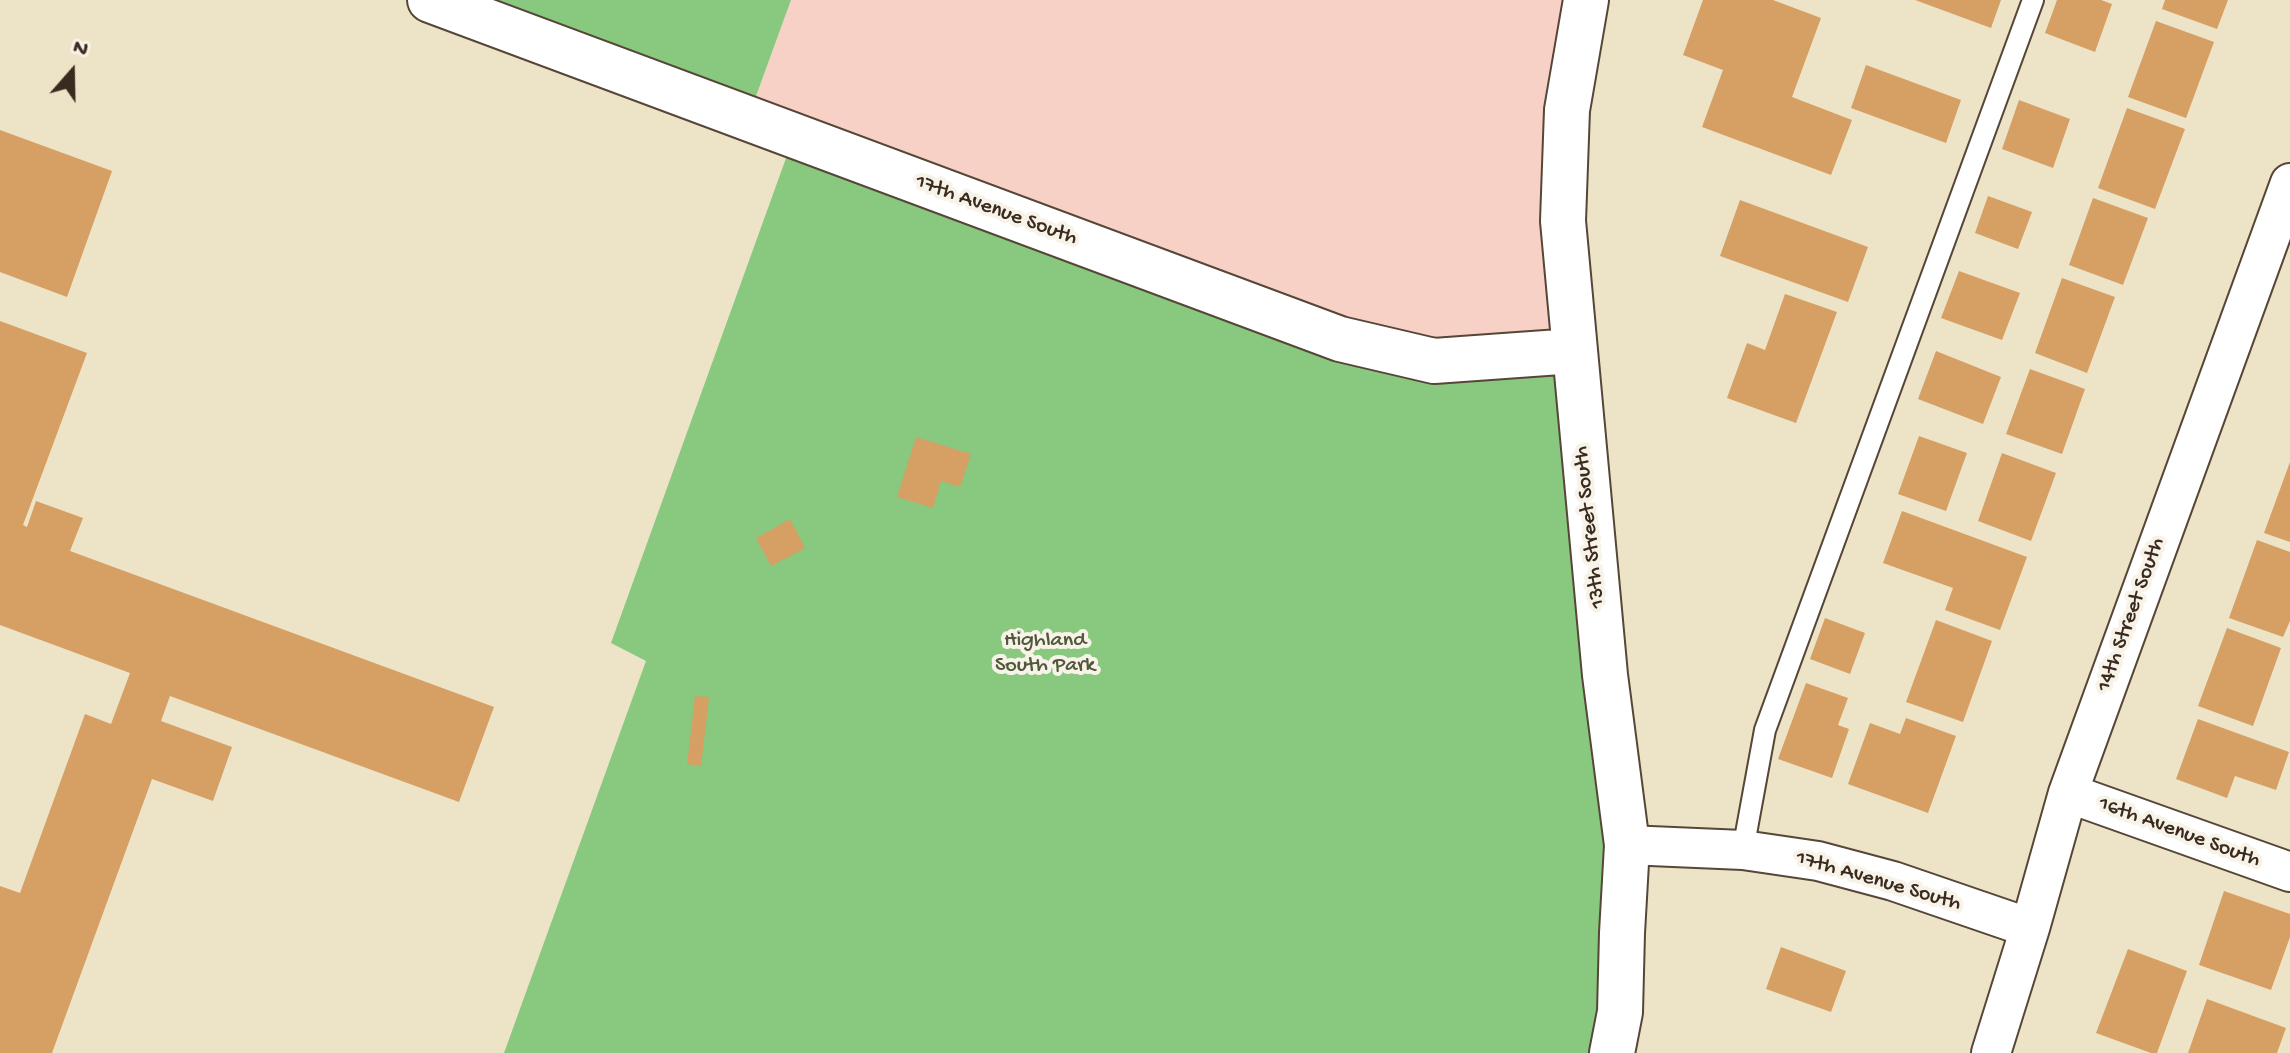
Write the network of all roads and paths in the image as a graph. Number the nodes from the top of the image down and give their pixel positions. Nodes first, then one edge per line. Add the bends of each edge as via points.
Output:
1 (430, 0) edge
2 (1586, 0) edge
3 (2033, 0) edge
4 (2290, 183) edge
5 (1574, 351) junction
6 (2068, 793) junction
7 (1627, 845) junction
8 (1743, 850) junction
9 (2290, 872) edge
10 (2030, 928) junction
11 (1612, 1053) edge
12 (1991, 1053) edge

1 - 5 street, 17th Avenue South via 1340,339 1434,361
2 - 5 street, 13th Street South via 1567,110 1564,189
3 - 8 lane via 1765,730
4 - 6 street, 14th Street South
5 - 7 street, 13th Street South
6 - 9 street, 16th Avenue South
6 - 10 street, 14th Street South
7 - 8 street, 17th Avenue South
7 - 11 street, 13th Street South via 1620,1012
8 - 10 street, 17th Avenue South via 1818,861 1893,881
10 - 12 street, 14th Street South

